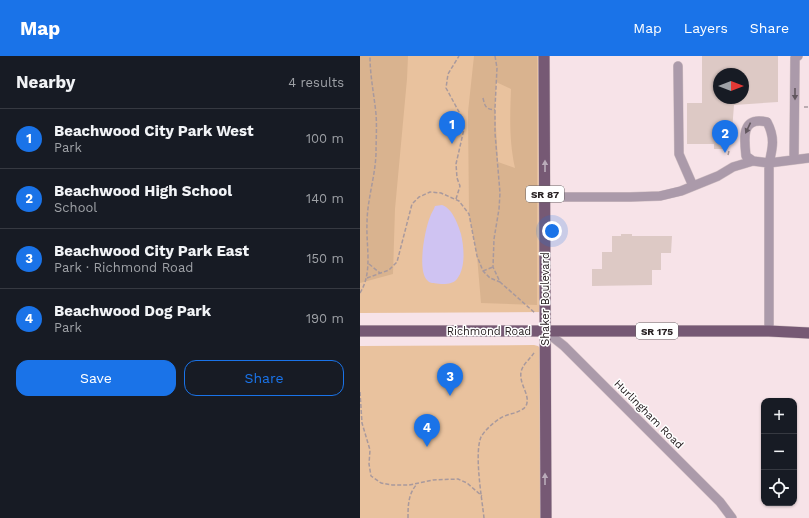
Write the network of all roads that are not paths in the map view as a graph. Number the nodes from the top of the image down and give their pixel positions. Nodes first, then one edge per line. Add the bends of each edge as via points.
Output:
1 (544, 56) edge
2 (798, 56) edge
3 (678, 66) dead end
4 (809, 158) edge
5 (794, 159) junction
6 (753, 161) junction
7 (769, 163) junction
8 (693, 186) junction
9 (545, 197) junction
10 (545, 331) junction
11 (769, 331) junction
12 (360, 332) edge
13 (809, 333) edge
14 (546, 518) edge
15 (732, 518) edge

9 -> 1 main road, Shaker Boulevard / SR 87
2 -> 5 street
3 - 8 street via 679,154
4 - 5 street
5 - 7 street
6 - 7 street
7 -> 6 street via 772,132 767,122 760,120 752,121 745,135 746,156
6 - 8 street via 733,167
7 - 11 street
8 - 9 street via 660,196
9 - 10 main road, Shaker Boulevard / SR 87
10 - 11 main road, Richmond Road / SR 175
10 - 12 main road, Richmond Road
14 -> 10 main road, Shaker Boulevard
10 - 15 street, Hurlingham Road via 562,344 679,460
11 - 13 main road, Richmond Road / SR 175

